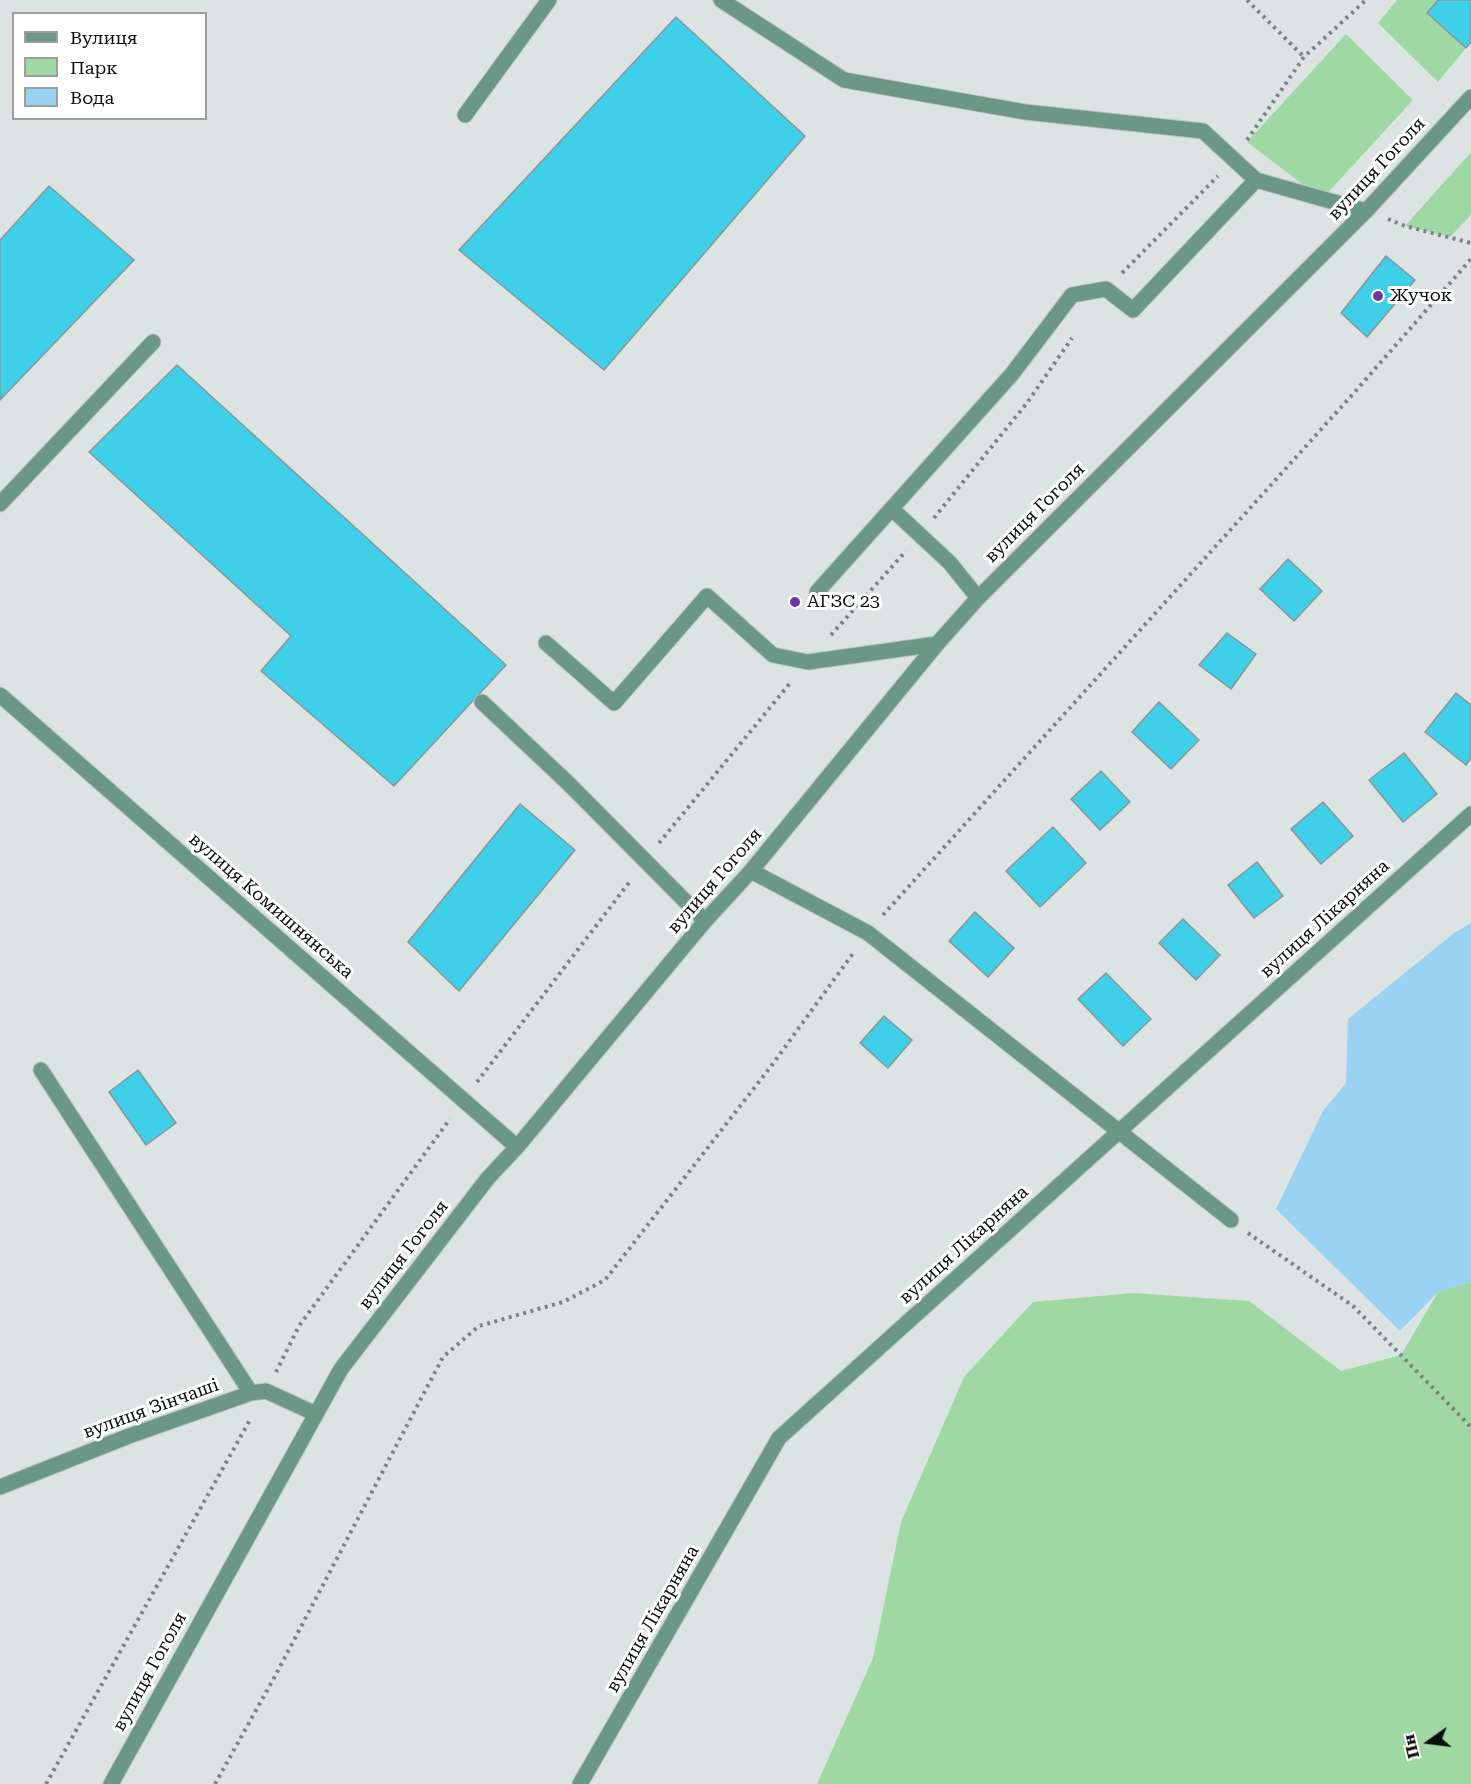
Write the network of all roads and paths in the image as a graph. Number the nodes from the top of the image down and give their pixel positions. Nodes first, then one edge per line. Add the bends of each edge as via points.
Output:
1 (549, 0) edge
2 (721, 0) edge
3 (1247, 0) edge
4 (1304, 57) dead end
5 (1471, 97) edge
6 (465, 115) dead end
7 (1256, 180) junction
8 (1366, 211) junction
9 (1471, 243) edge
10 (1471, 259) edge
11 (153, 342) dead end
12 (0, 504) edge
13 (891, 509) junction
14 (817, 592) dead end
15 (978, 598) junction
16 (546, 643) dead end
17 (936, 644) junction
18 (0, 695) edge
19 (482, 702) dead end
20 (1471, 814) edge
21 (752, 871) junction
22 (705, 921) junction
23 (868, 933) junction
24 (41, 1070) dead end
25 (1118, 1131) junction
26 (517, 1147) junction
27 (1231, 1220) joint
28 (251, 1393) junction
29 (316, 1414) junction
30 (1471, 1427) edge
31 (0, 1487) edge
32 (111, 1784) edge
33 (215, 1784) edge
34 (580, 1784) edge

1 - 6 street
2 - 7 street via 844,80 1025,112 1203,131
3 - 4 path
5 - 8 street, вулиця Гоголя
7 - 8 street
7 - 13 street via 1133,310 1106,289 1072,296 1011,374
8 - 9 path
8 - 15 street, вулиця Гоголя
10 - 23 path
11 - 12 street
13 - 14 street
13 - 15 street via 950,563
15 - 17 street, вулиця Гоголя
16 - 17 street via 614,703 707,596 773,655 807,662
17 - 21 street, вулиця Гоголя
18 - 26 street, вулиця Комишнянська
19 - 22 street
20 - 25 street, вулиця Лікарняна
21 - 22 street, вулиця Гоголя
21 - 23 street
22 - 26 street, вулиця Гоголя
23 - 25 street
23 - 33 path via 772,1065 605,1280 563,1302 479,1326 443,1357
24 - 28 street
25 - 27 street
25 - 34 street, вулиця Лікарняна via 779,1438
26 - 29 street, вулиця Гоголя via 488,1178 341,1369
27 - 30 path via 1353,1306
28 - 29 street, вулиця Зінчаші via 266,1391
28 - 31 street, вулиця Зінчаші
29 - 32 street, вулиця Гоголя

